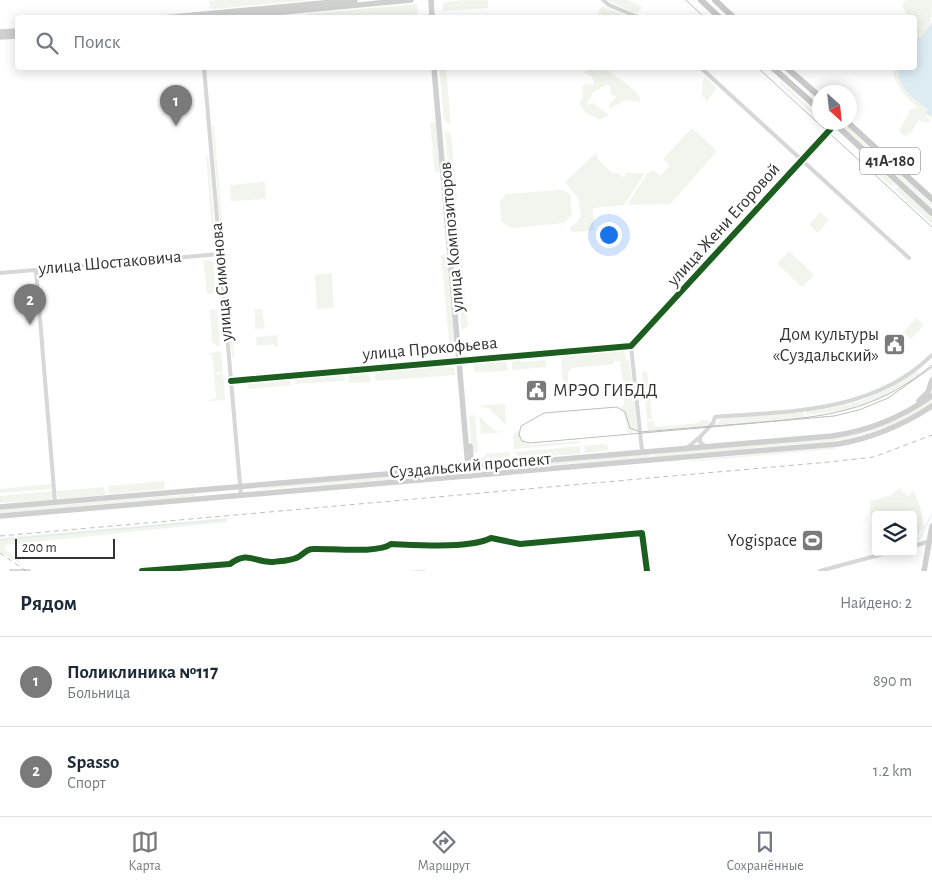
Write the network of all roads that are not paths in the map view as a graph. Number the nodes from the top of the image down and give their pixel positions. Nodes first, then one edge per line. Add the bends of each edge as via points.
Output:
1 (355, 0) edge
2 (411, 0) edge
3 (430, 0) edge
4 (603, 0) edge
5 (701, 0) edge
6 (715, 0) edge
7 (209, 15) edge
8 (251, 15) edge
9 (431, 15) edge
10 (633, 15) edge
11 (717, 15) edge
12 (731, 15) edge
13 (15, 31) edge
14 (0, 32) edge
15 (15, 36) edge
16 (0, 38) edge
17 (204, 70) edge
18 (435, 70) edge
19 (703, 70) edge
20 (775, 70) edge
21 (789, 70) edge
22 (812, 90) edge
23 (812, 103) edge
24 (829, 130) edge
25 (843, 130) edge
26 (857, 130) edge
27 (802, 161) junction
28 (932, 199) edge
29 (932, 212) edge
30 (220, 254) junction
31 (909, 258) dead end
32 (36, 270) junction
33 (0, 273) edge
34 (631, 346) junction
35 (932, 355) edge
36 (461, 361) junction
37 (932, 380) edge
38 (231, 381) junction
39 (932, 396) edge
40 (932, 406) edge
41 (908, 411) junction
42 (700, 437) junction
43 (705, 446) junction
44 (688, 447) junction
45 (642, 451) junction
46 (540, 460) junction
47 (470, 466) junction
48 (539, 469) junction
49 (471, 476) junction
50 (240, 486) junction
51 (241, 496) junction
52 (55, 502) junction
53 (0, 507) edge
54 (0, 516) edge
55 (932, 526) edge
56 (927, 542) junction
57 (917, 545) edge
58 (875, 556) edge
59 (11, 571) edge
60 (29, 571) edge
61 (142, 571) edge
62 (647, 571) edge
63 (820, 571) edge
64 (924, 571) edge

1 - 7 main road
2 - 8 main road
3 - 9 main road
4 - 10 street
5 - 11 main road
6 - 12 main road
13 - 14 main road
15 - 16 main road
17 - 30 street, улица Симонова
18 - 36 main road, улица Композиторов
19 - 27 street
20 - 23 main road
21 - 22 main road
24 - 27 street, улица Жени Егоровой
25 - 29 main road, 41А-180
26 - 28 main road, 41А-180
27 - 31 street
27 - 34 street, улица Жени Егоровой
30 - 32 street, улица Шостаковича
30 - 38 street, улица Симонова
32 - 33 street, улица Шостаковича
32 - 52 street
34 - 36 street, улица Прокофьева
34 - 45 street
35 - 42 street via 895,383 870,396 824,408 715,417 714,423
36 - 38 street, улица Прокофьева
36 - 47 main road, улица Композиторов
37 - 41 main road via 925,396
38 - 50 street, улица Симонова
39 - 41 main road, Суздальский проспект
40 - 48 main road, Суздальский проспект via 890,429 838,444
41 - 43 main road, Суздальский проспект via 873,427 842,434
42 - 43 street
42 - 44 street
43 - 44 main road, Суздальский проспект
44 - 45 main road, Суздальский проспект
45 - 46 main road, Суздальский проспект
46 - 47 main road, Суздальский проспект
46 - 48 main road via 536,465
47 - 49 main road, улица Композиторов
47 - 50 main road, Суздальский проспект
48 - 49 main road, Суздальский проспект
49 - 51 main road, Суздальский проспект
50 - 51 street, улица Симонова
50 - 52 main road, Суздальский проспект
51 - 54 main road, Суздальский проспект
52 - 53 main road, Суздальский проспект
55 - 56 main road
56 - 57 street
56 - 64 main road
58 - 63 street
59 - 60 street
61 - 62 street via 230,564 238,558 251,557 266,562 290,560 314,548 380,550 391,544 438,545 490,538 520,544 642,533

